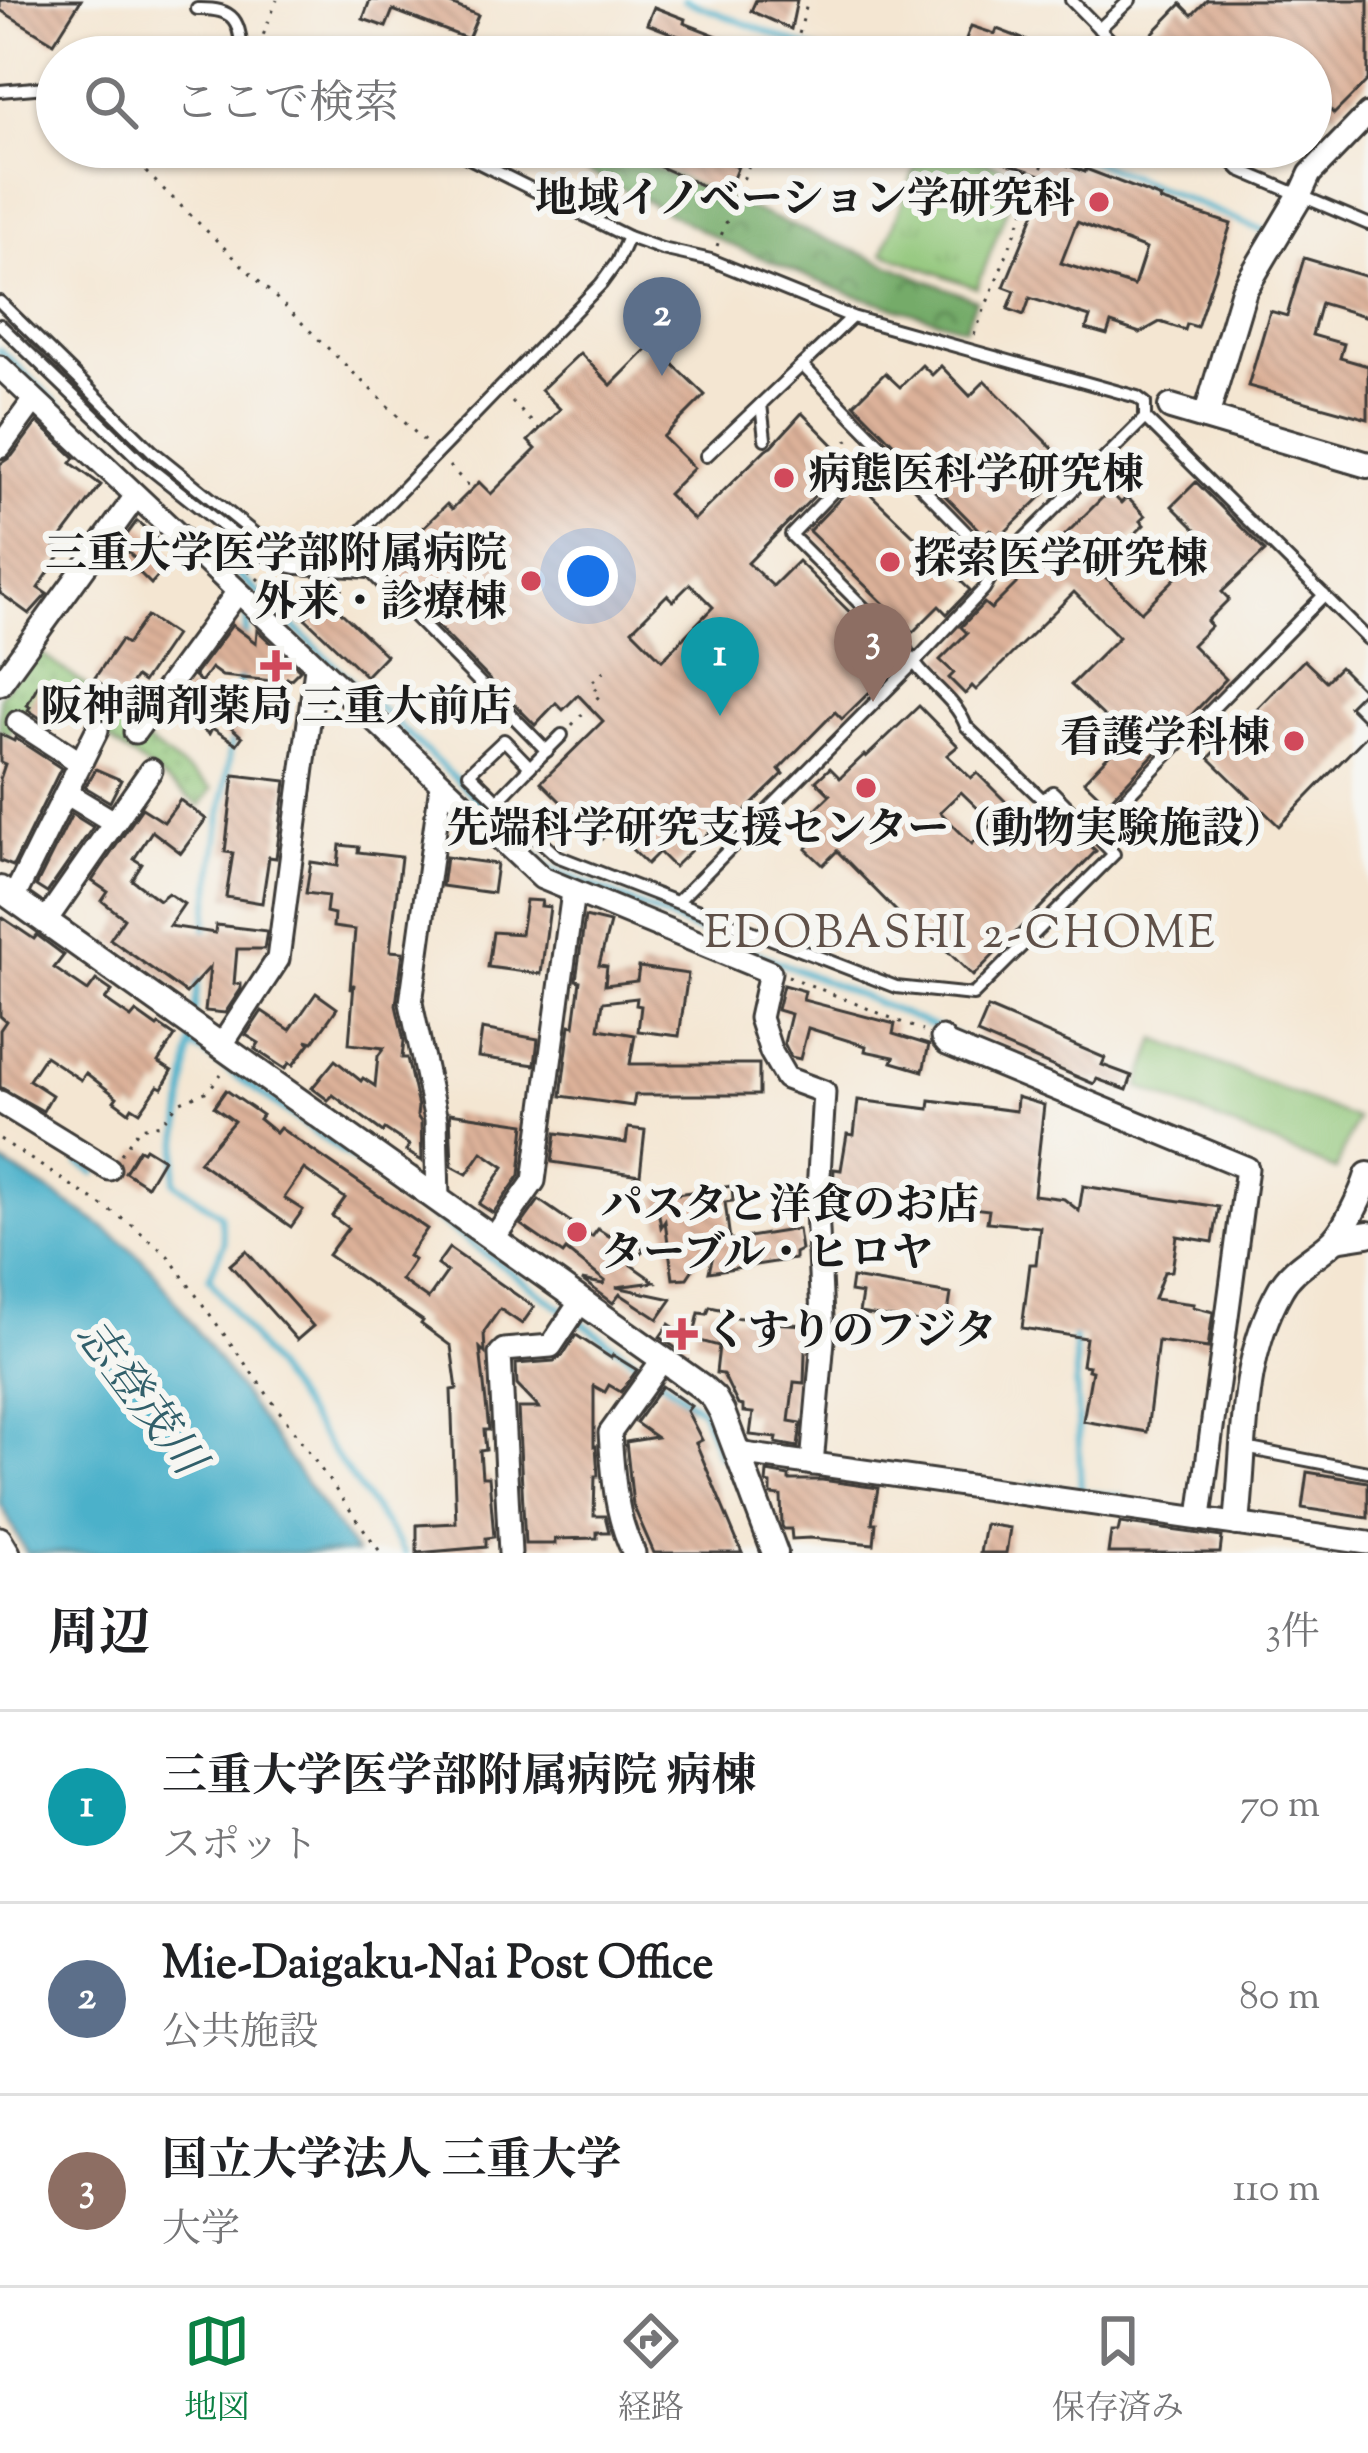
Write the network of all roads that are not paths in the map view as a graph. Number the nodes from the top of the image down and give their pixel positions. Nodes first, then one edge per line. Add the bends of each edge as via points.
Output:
1 (1071, 0) edge
2 (1130, 0) edge
3 (197, 9) dead end
4 (1099, 29) junction
5 (241, 36) edge
6 (1106, 36) edge
7 (36, 88) edge
8 (0, 91) edge
9 (1368, 114) edge
10 (1332, 151) edge
11 (489, 168) edge
12 (1238, 168) edge
13 (1316, 168) edge
14 (1300, 196) junction
15 (1368, 224) edge
16 (628, 237) junction
17 (0, 302) edge
18 (852, 317) junction
19 (0, 325) edge
20 (802, 365) junction
21 (0, 367) edge
22 (34, 400) junction
23 (761, 404) junction
24 (1171, 407) dead end
25 (1206, 417) junction
26 (1145, 418) junction
27 (765, 440) dead end
28 (879, 444) junction
29 (0, 447) edge
30 (706, 456) dead end
31 (1368, 464) edge
32 (136, 496) junction
33 (346, 547) junction
34 (998, 565) junction
35 (370, 572) junction
36 (232, 588) junction
37 (1324, 595) junction
38 (1368, 639) edge
39 (913, 664) junction
40 (316, 668) junction
41 (0, 684) edge
42 (18, 722) dead end
43 (97, 730) dead end
44 (135, 732) dead end
45 (562, 735) road end
46 (547, 751) junction
47 (81, 763) junction
48 (530, 767) junction
49 (151, 770) dead end
50 (442, 785) junction
51 (66, 793) junction
52 (497, 801) junction
53 (114, 822) junction
54 (1092, 832) junction
55 (573, 892) junction
56 (6, 894) edge
57 (678, 901) junction
58 (45, 922) junction
59 (942, 1038) road end
60 (228, 1051) junction
61 (0, 1102) edge
62 (109, 1169) road end
63 (1367, 1184) edge
64 (438, 1199) junction
65 (1368, 1234) edge
66 (493, 1239) junction
67 (1336, 1239) junction
68 (581, 1301) junction
69 (663, 1359) junction
70 (1242, 1447) junction
71 (737, 1453) junction
72 (812, 1464) junction
73 (1368, 1472) edge
74 (1238, 1515) junction
75 (1200, 1517) junction
76 (0, 1538) edge
77 (1368, 1543) edge
78 (624, 1550) edge
79 (9, 1553) edge
80 (510, 1553) edge
81 (775, 1553) edge

1 - 4 lane
2 - 4 lane
3 - 5 lane via 216,8 237,21
4 - 6 lane
7 - 8 lane
9 - 10 street
11 - 16 lane
12 - 14 lane
13 - 14 street
14 - 15 lane
14 - 25 street via 1244,290
16 - 18 lane via 711,260
16 - 33 lane via 601,284
17 - 33 lane via 152,452 254,534 297,551
18 - 20 lane
18 - 26 lane via 1137,397
19 - 35 lane via 142,462 257,553 297,568
20 - 23 lane
20 - 28 lane
21 - 22 street
22 - 29 street
22 - 32 street
23 - 27 lane
23 - 30 lane
24 - 25 street
25 - 31 street
26 - 34 lane
26 - 37 lane
28 - 34 lane
28 - 39 lane via 791,535
32 - 36 street
32 - 41 street
33 - 35 lane
34 - 39 lane
35 - 46 lane
36 - 40 street
36 - 44 street
37 - 38 lane
37 - 54 lane
39 - 54 lane via 1043,800 1053,792
39 - 57 lane
40 - 50 street
40 - 60 street via 278,959
42 - 47 street
43 - 47 street
45 - 46 lane
46 - 48 lane
47 - 51 street
48 - 52 lane
48 - 52 lane via 504,740 469,773
49 - 53 street
50 - 55 street via 542,878
50 - 64 street via 411,1003 436,1120
51 - 53 street
51 - 56 street
52 - 57 lane via 556,856
53 - 58 street
54 - 57 lane via 1114,854 973,995 896,987
55 - 66 street via 534,1181
55 - 72 street via 770,972 760,1018 771,1052 786,1078 824,1092 817,1208 823,1340
56 - 58 street
58 - 60 street
59 - 75 street via 1247,1168
60 - 64 street
61 - 62 street
63 - 67 street
64 - 66 street
65 - 67 street
66 - 68 street
67 - 70 street via 1283,1284 1266,1318
68 - 69 street
68 - 80 street via 551,1346 500,1354
69 - 71 street via 714,1398
69 - 78 street via 610,1433
70 - 73 lane
70 - 74 street
71 - 72 street
71 - 81 street
72 - 75 street
74 - 75 street
74 - 77 street
76 - 79 street

